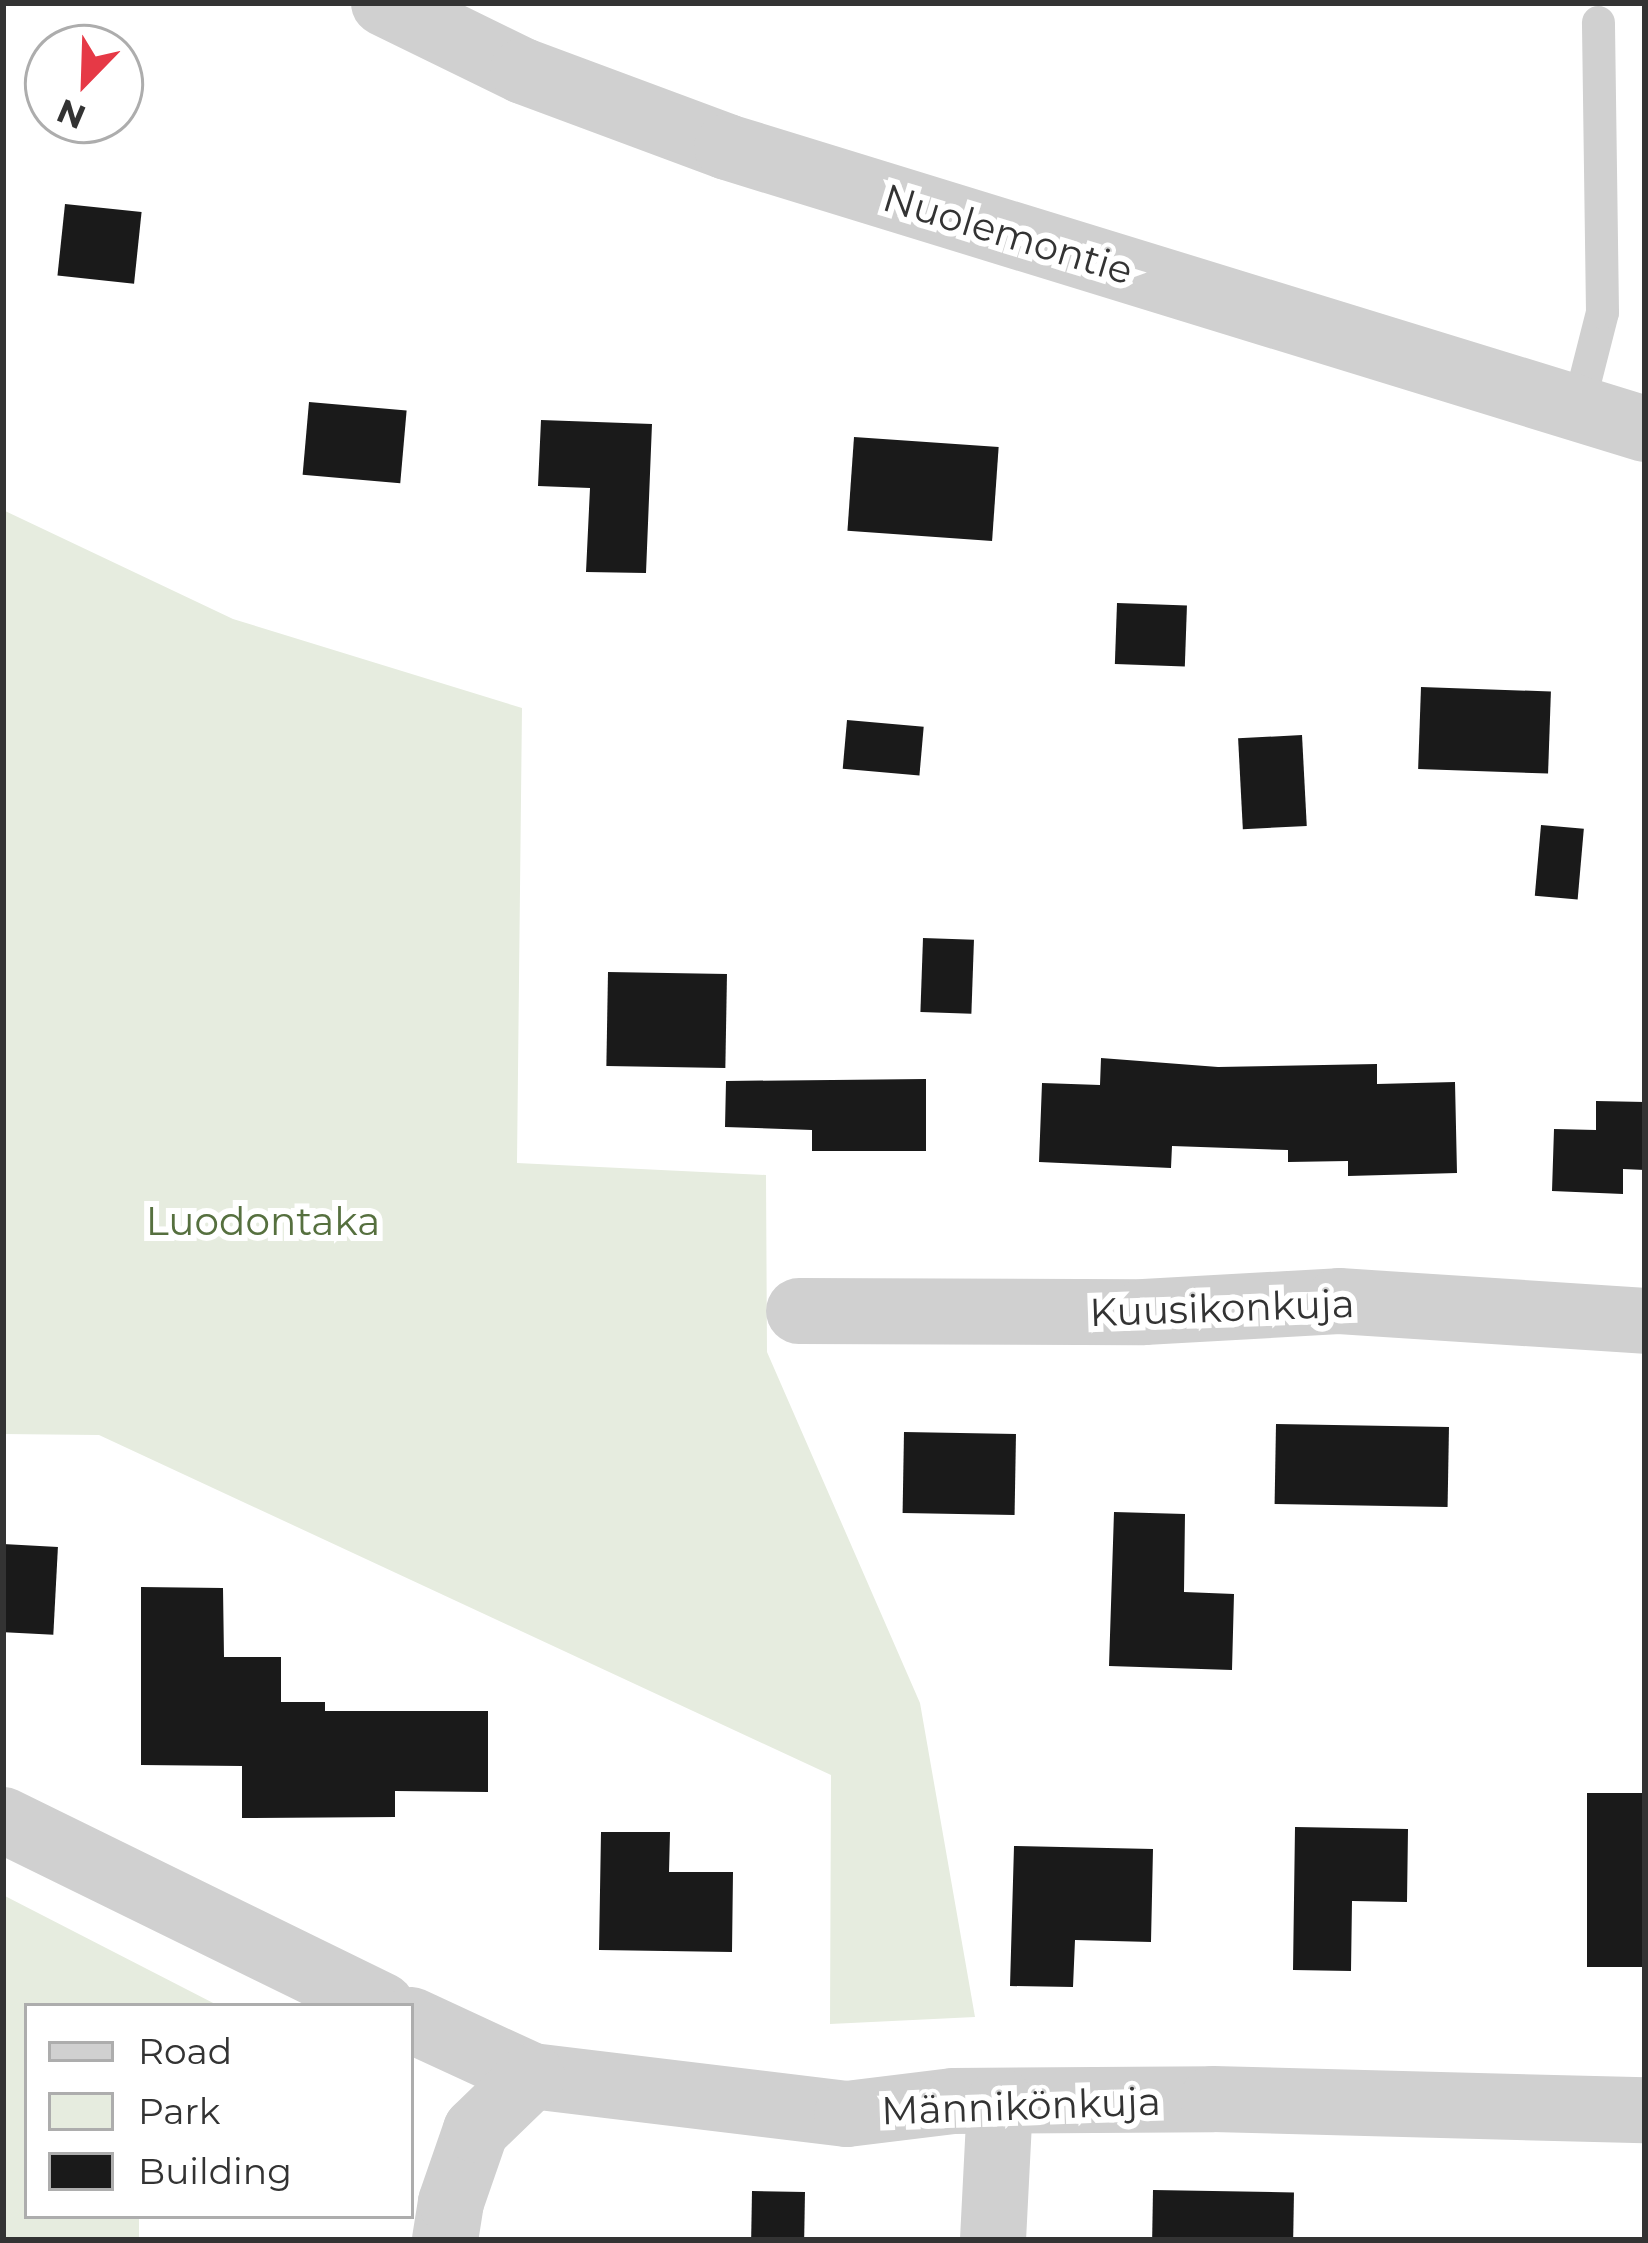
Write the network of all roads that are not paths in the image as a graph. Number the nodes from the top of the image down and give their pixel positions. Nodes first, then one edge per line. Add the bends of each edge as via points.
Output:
1 (384, 3) edge
2 (1598, 22) dead end
3 (1577, 410) junction
4 (1645, 429) edge
5 (799, 1311) dead end
6 (1645, 1321) edge
7 (3, 1820) edge
8 (376, 2003) edge
9 (414, 2021) edge
10 (532, 2076) junction
11 (1000, 2101) junction
12 (1645, 2110) edge
13 (445, 2240) edge
14 (993, 2240) edge

1 - 3 street, Nuolemontie via 524,71 727,147
2 - 3 lane via 1602,312
3 - 4 street, Nuolemontie
5 - 6 street, Kuusikonkuja via 1144,1312 1339,1301
7 - 8 street
9 - 10 street, Männikönkuja
10 - 11 street, Männikönkuja via 847,2114
10 - 13 street via 476,2129
11 - 12 street, Männikönkuja
11 - 14 street

